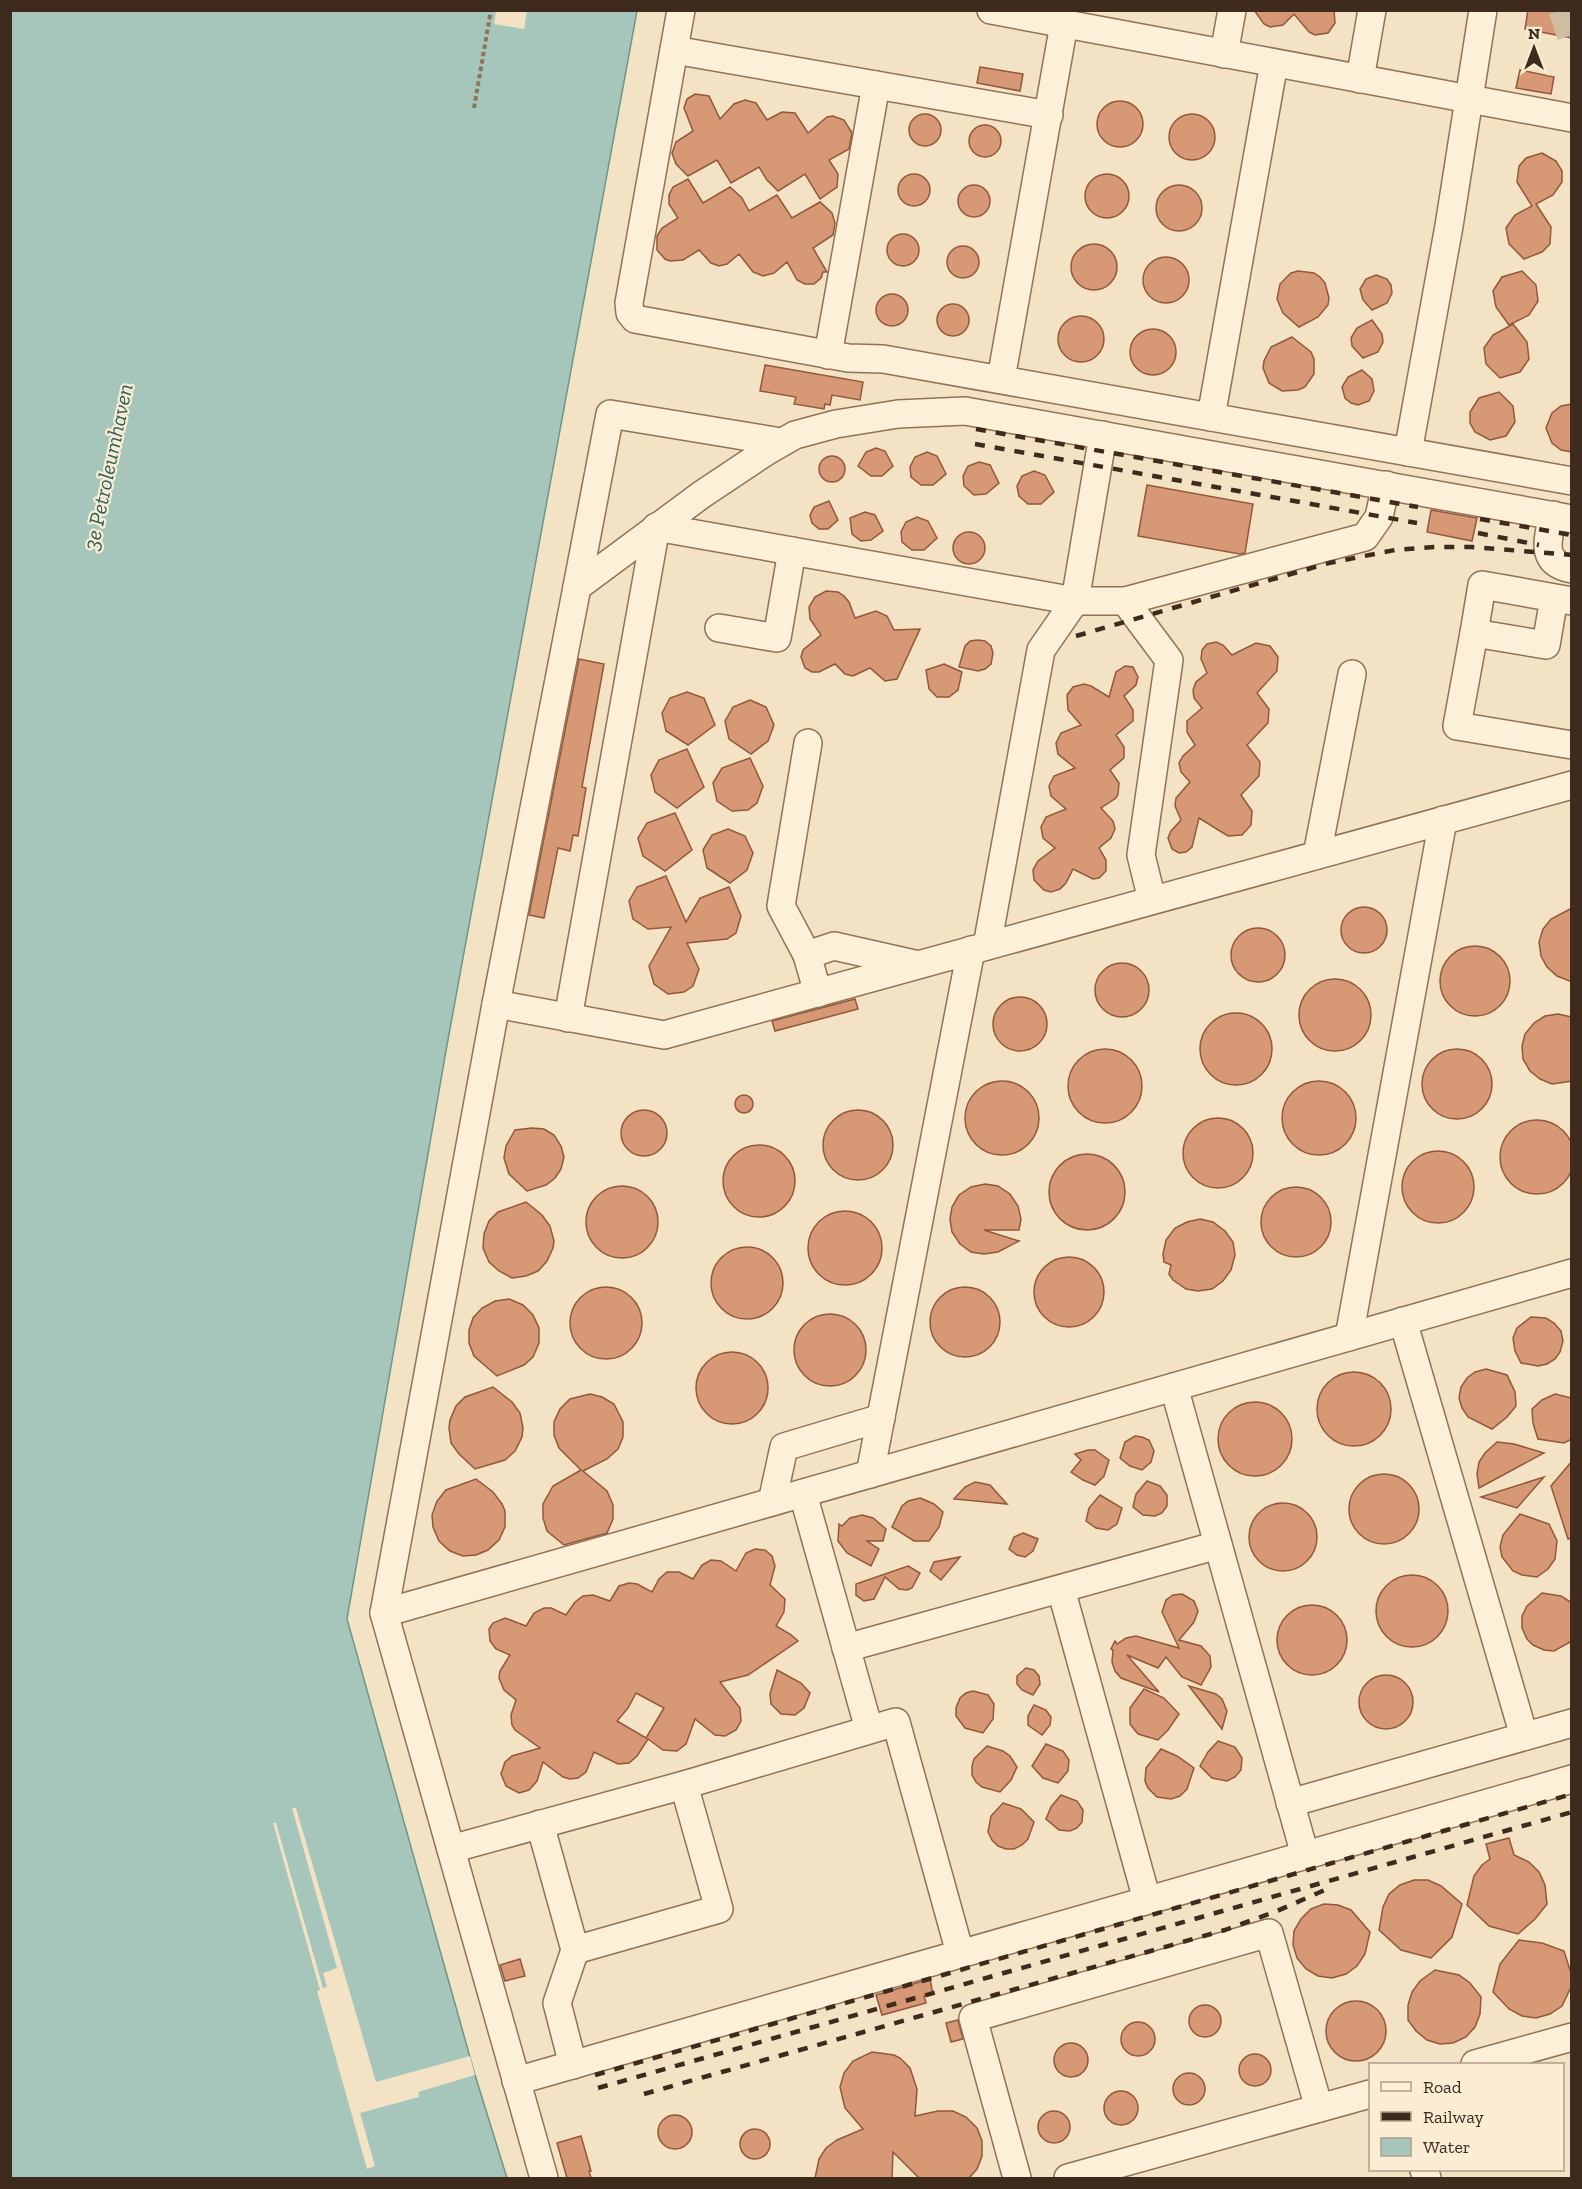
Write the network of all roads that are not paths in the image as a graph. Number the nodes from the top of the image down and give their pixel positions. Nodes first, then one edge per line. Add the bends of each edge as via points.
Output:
1 (681, 10) edge
2 (992, 10) edge
3 (1232, 10) edge
4 (1372, 10) edge
5 (1483, 10) edge
6 (1028, 14) edge
7 (1064, 24) junction
8 (674, 50) junction
9 (1224, 54) junction
10 (1274, 63) junction
11 (1360, 79) junction
12 (876, 85) junction
13 (1468, 99) junction
14 (1049, 114) junction
15 (1572, 118) edge
16 (828, 355) junction
17 (1001, 379) junction
18 (1211, 417) junction
19 (1103, 435) junction
20 (782, 442) junction
21 (1408, 452) junction
22 (1572, 481) edge
23 (1386, 486) junction
24 (1562, 517) edge
25 (656, 527) junction
26 (792, 551) junction
27 (1572, 568) edge
28 (577, 587) junction
29 (1563, 599) edge
30 (1075, 601) junction
31 (1125, 601) junction
32 (718, 628) dead end
33 (1474, 633) junction
34 (1352, 674) dead end
35 (808, 744) dead end
36 (1572, 745) edge
37 (1572, 785) edge
38 (1443, 820) junction
39 (1317, 855) junction
40 (1152, 900) junction
41 (979, 948) junction
42 (807, 955) junction
43 (918, 965) junction
44 (818, 993) junction
45 (496, 1004) junction
46 (568, 1018) junction
47 (1572, 1273) edge
48 (1403, 1321) junction
49 (1349, 1336) junction
50 (1174, 1387) junction
51 (881, 1418) junction
52 (870, 1474) junction
53 (802, 1494) junction
54 (772, 1502) junction
55 (1218, 1545) junction
56 (1060, 1589) junction
57 (384, 1613) junction
58 (846, 1648) junction
59 (1572, 1722) edge
60 (869, 1730) junction
61 (1524, 1736) junction
62 (1572, 1779) edge
63 (684, 1785) junction
64 (1290, 1803) junction
65 (540, 1824) junction
66 (451, 1849) junction
67 (1305, 1855) junction
68 (1147, 1900) junction
69 (575, 1950) junction
70 (960, 1953) junction
71 (1572, 2037) edge
72 (1479, 2063) edge
73 (573, 2065) junction
74 (516, 2081) junction
75 (1369, 2095) edge
76 (1319, 2108) junction
77 (544, 2178) edge
78 (1017, 2178) edge
79 (1068, 2178) edge

1 - 8 lane
2 - 6 lane
3 - 9 lane
4 - 11 lane
5 - 13 lane
6 - 7 lane
7 - 9 lane
7 - 14 lane
8 - 12 lane
8 - 16 lane via 629,303 632,315 642,321
9 - 10 lane
10 - 11 lane
10 - 18 lane
11 - 13 lane
12 - 14 lane
12 - 16 lane
13 - 15 lane
13 - 21 lane
14 - 17 lane
16 - 17 lane via 884,359
17 - 18 lane
18 - 21 lane
19 - 20 lane via 965,411 898,414 836,424
19 - 23 lane
19 - 30 lane
20 - 25 lane
20 - 28 lane via 610,414
21 - 22 lane
23 - 24 lane
23 - 31 lane via 1379,517 1365,537
24 - 27 lane via 1548,546 1557,565
25 - 26 lane
25 - 28 lane
25 - 46 lane
26 - 30 lane
26 - 32 lane via 777,638
28 - 45 lane
29 - 33 lane via 1546,645
29 - 33 lane via 1482,585
30 - 31 lane
30 - 41 lane via 1041,650
31 - 40 lane via 1169,660 1141,855
33 - 36 lane via 1457,726
34 - 39 lane
35 - 42 lane via 781,898 781,906
37 - 38 lane
38 - 39 lane
38 - 49 lane
39 - 40 lane
40 - 41 lane
41 - 43 lane
41 - 51 lane
42 - 43 lane via 834,946
42 - 44 lane
43 - 44 lane
44 - 46 lane via 664,1035
45 - 46 lane
45 - 57 lane
47 - 48 lane
48 - 49 lane
48 - 61 lane
49 - 50 lane
50 - 52 lane
50 - 55 lane
51 - 52 lane
51 - 54 lane via 784,1447
52 - 53 lane
53 - 54 lane
53 - 58 lane
54 - 57 lane
55 - 56 lane
55 - 64 lane
56 - 58 lane
56 - 68 lane
57 - 66 lane
58 - 60 lane
59 - 61 lane
60 - 63 lane
60 - 70 lane via 896,1722
61 - 64 lane
62 - 67 lane
63 - 65 lane
63 - 69 lane via 719,1910
64 - 67 lane
65 - 66 lane
65 - 69 lane
66 - 74 lane
67 - 68 lane
68 - 70 lane
69 - 73 lane via 557,2003
70 - 73 lane
71 - 72 lane
73 - 74 lane
74 - 77 lane
75 - 76 lane
76 - 78 lane via 1269,1934 973,2018
76 - 79 lane

